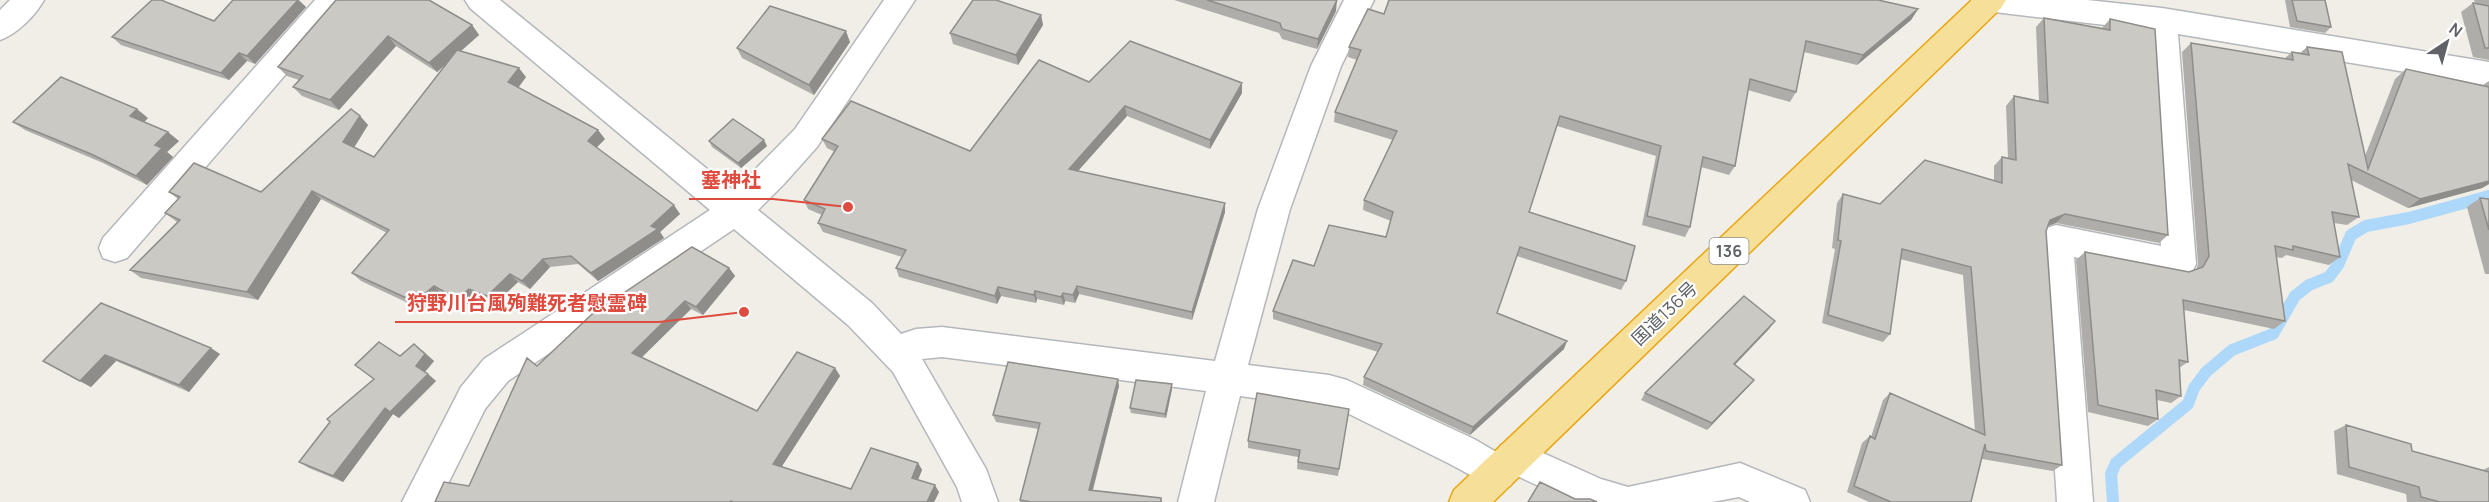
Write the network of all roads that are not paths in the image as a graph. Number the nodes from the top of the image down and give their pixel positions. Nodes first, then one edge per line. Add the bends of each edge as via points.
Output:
1 (29, 0) edge
2 (333, 0) edge
3 (480, 0) edge
4 (900, 0) edge
5 (1359, 0) edge
6 (1989, 0) edge
7 (2162, 20) junction
8 (0, 28) edge
9 (2489, 74) edge
10 (736, 210) junction
11 (115, 248) dead end
12 (896, 351) junction
13 (1226, 380) junction
14 (1506, 465) junction
15 (420, 502) edge
16 (980, 502) edge
17 (1196, 502) edge
18 (1467, 502) edge
19 (1621, 502) edge
20 (1634, 502) edge
21 (1792, 502) edge
22 (2075, 502) edge

1 - 8 street
2 - 11 street
3 - 10 street
4 - 10 street via 806,138
5 - 13 street via 1326,66 1294,151
6 - 7 street
6 - 14 highway, 国道136号 / 136
7 - 9 street
7 - 22 street via 2179,264 2056,239
10 - 12 street via 860,314
10 - 15 street via 496,370 472,398
12 - 13 street via 916,344 942,342
12 - 16 street via 906,361 973,481
13 - 14 street via 1347,396 1461,451
13 - 17 street
14 - 18 highway, 国道136号 / 136
14 - 19 street
20 - 21 street via 1740,480

